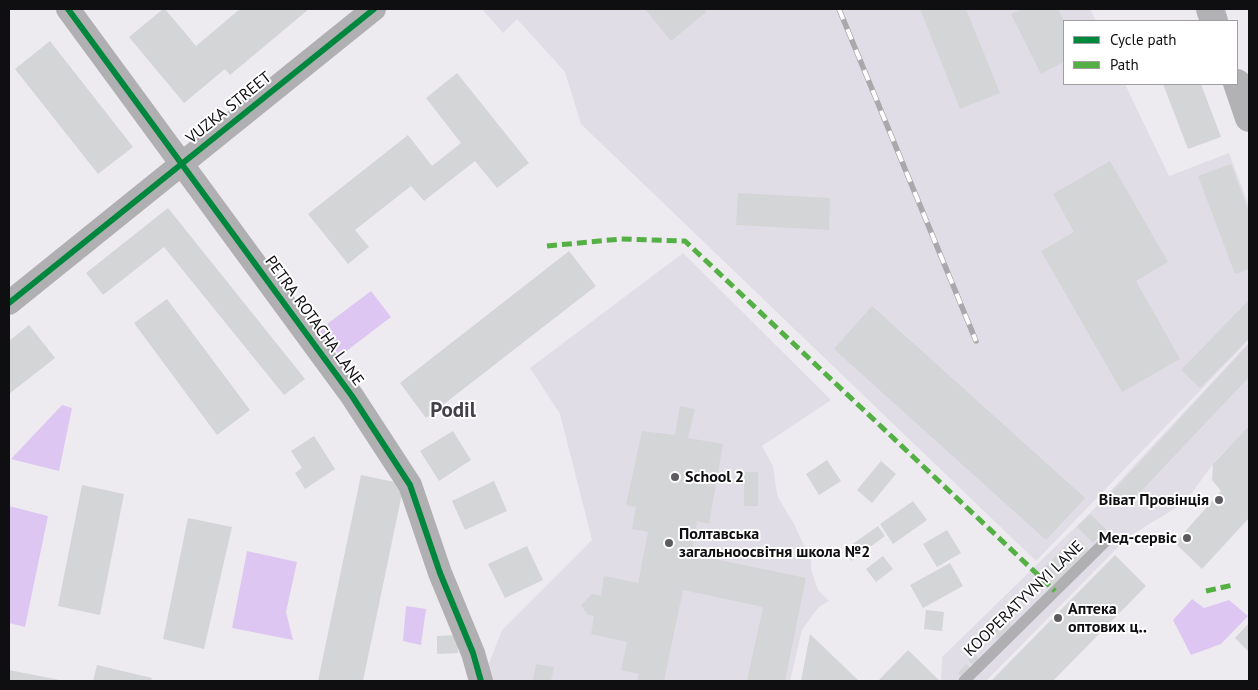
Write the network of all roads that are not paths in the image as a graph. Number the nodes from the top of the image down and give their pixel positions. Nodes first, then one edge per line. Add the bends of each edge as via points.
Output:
1 (68, 9) edge
2 (374, 9) edge
3 (1238, 85) edge
4 (1249, 118) edge
5 (182, 164) junction
6 (9, 303) edge
7 (1108, 539) dead end
8 (481, 681) edge
9 (964, 681) edge

1 - 5 street, PETRA ROTACHA LANE
2 - 5 street, VUZKA STREET
3 - 4 main road
5 - 6 street, VUZKA STREET
5 - 8 street, PETRA ROTACHA LANE via 352,396 410,485
7 - 9 lane, KOOPERATYVNYI LANE

